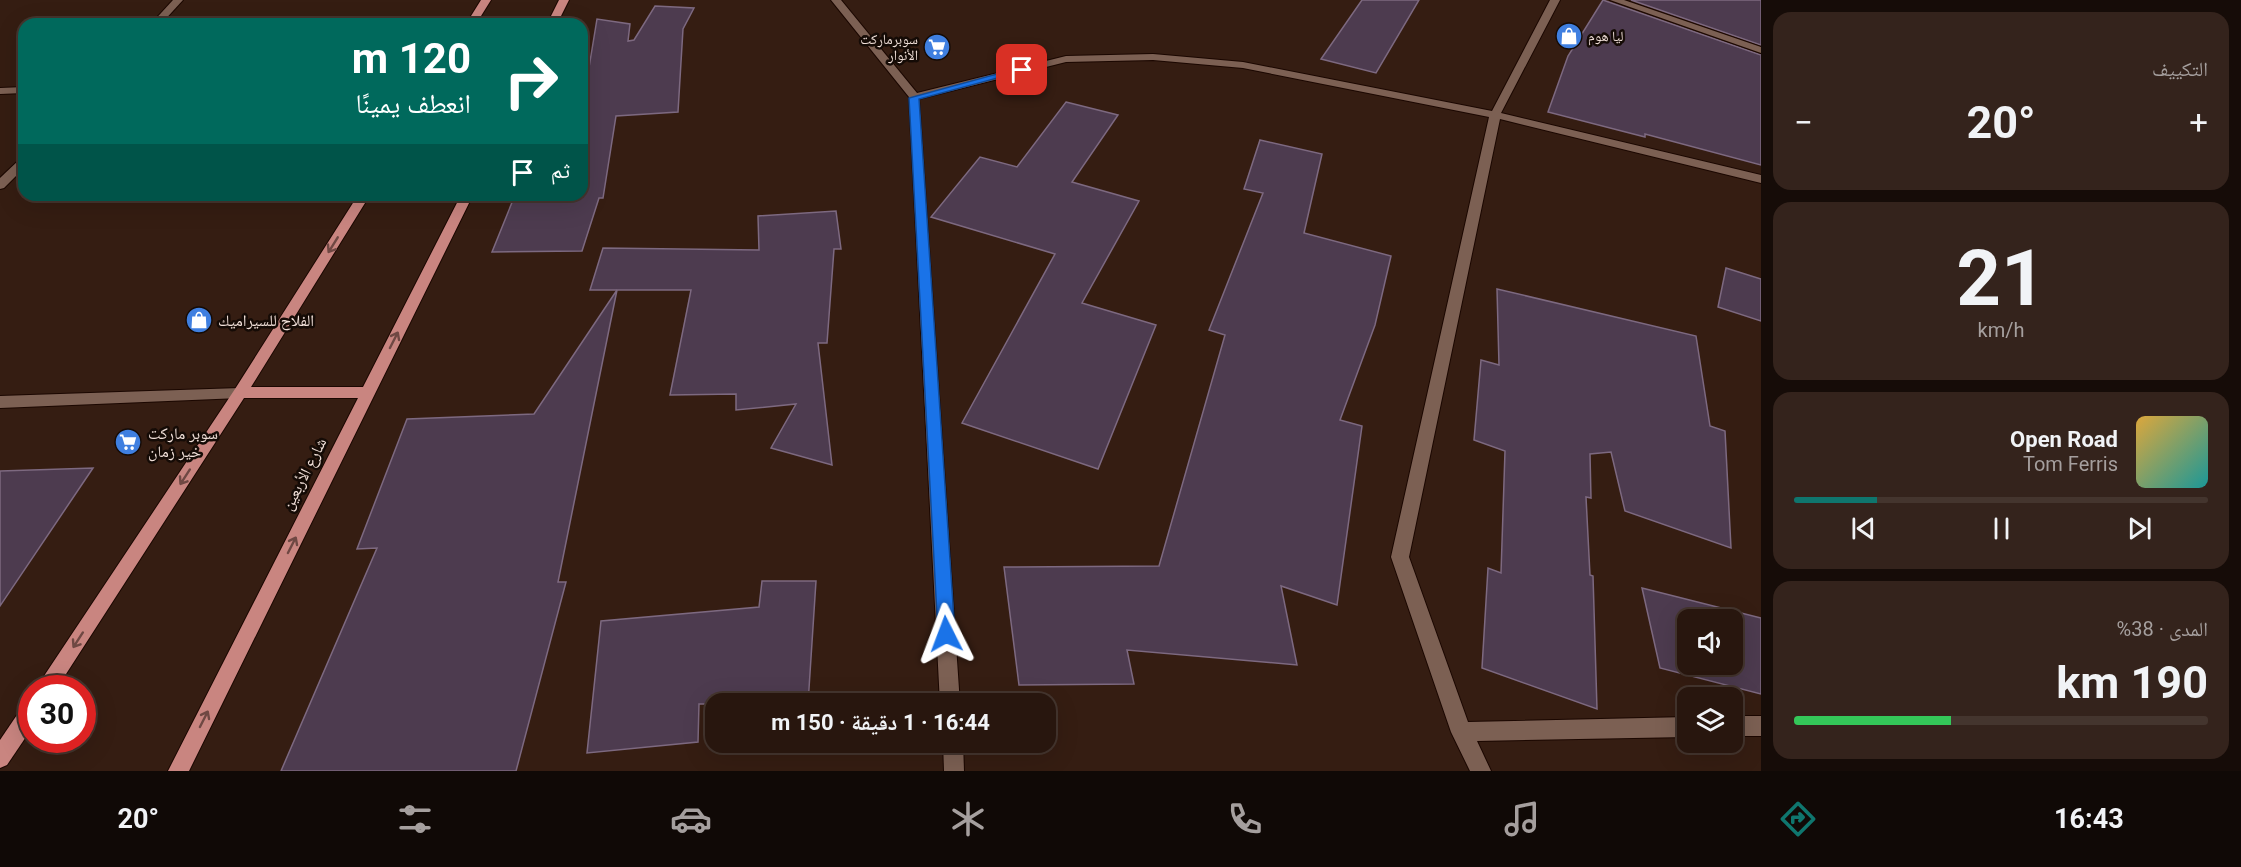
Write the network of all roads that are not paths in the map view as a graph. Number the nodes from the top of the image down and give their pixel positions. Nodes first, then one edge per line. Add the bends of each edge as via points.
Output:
1 (178, 0) edge
2 (486, 0) edge
3 (564, 0) edge
4 (836, 0) edge
5 (1555, 0) edge
6 (1615, 0) edge
7 (162, 18) edge
8 (475, 18) edge
9 (555, 18) edge
10 (1761, 50) edge
11 (18, 90) edge
12 (0, 91) edge
13 (914, 98) junction
14 (1495, 115) junction
15 (18, 167) edge
16 (1761, 179) edge
17 (0, 185) edge
18 (360, 201) edge
19 (464, 201) edge
20 (368, 392) junction
21 (240, 393) junction
22 (0, 402) edge
23 (55, 675) edge
24 (949, 693) edge
25 (1743, 726) edge
26 (1761, 726) edge
27 (1677, 727) edge
28 (18, 731) edge
29 (1461, 732) junction
30 (953, 753) edge
31 (0, 758) edge
32 (178, 771) edge
33 (954, 771) edge
34 (1481, 771) edge

1 - 7 street
2 - 8 main road
3 - 9 main road
4 - 13 street
5 - 14 street
6 - 10 street
11 - 12 street
13 - 14 street via 1066,58 1153,57 1243,65
13 - 24 street
14 - 16 street
14 - 29 street via 1400,557
15 - 17 street
18 -> 21 main road
20 -> 19 main road, شارع الأربعين
20 - 21 main road
32 -> 20 main road, شارع الأربعين
21 - 22 street
21 -> 23 main road
25 - 26 street
27 - 29 street
28 - 31 main road
29 - 34 street
30 - 33 street

